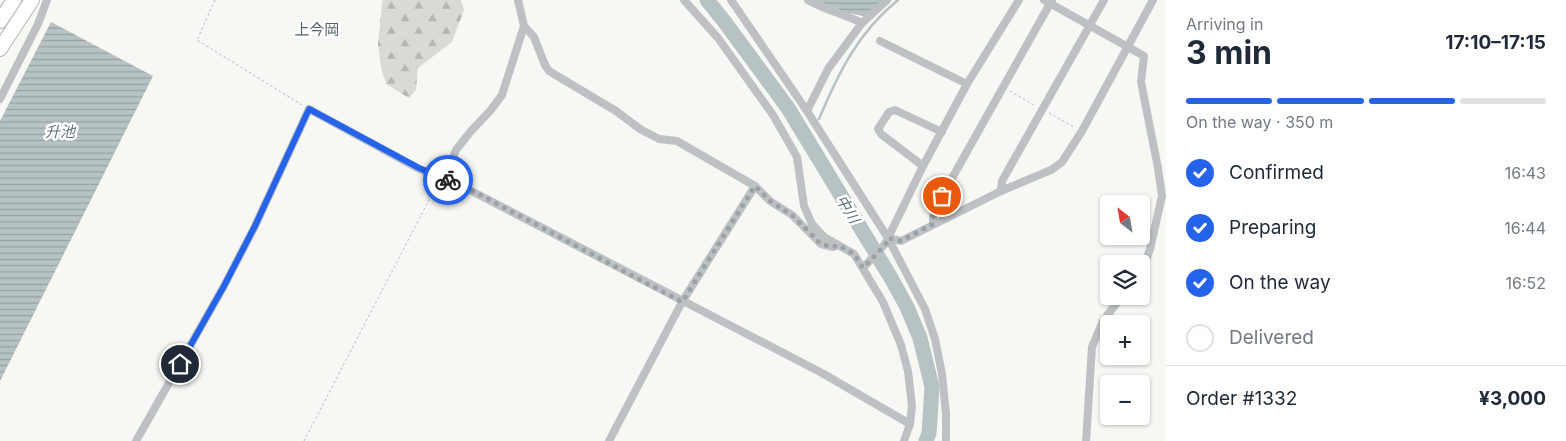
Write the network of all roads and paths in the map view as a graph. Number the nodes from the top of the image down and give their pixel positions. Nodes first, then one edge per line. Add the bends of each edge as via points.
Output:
1 (14, 0) edge
2 (32, 0) edge
3 (47, 0) edge
4 (214, 0) edge
5 (518, 0) edge
6 (684, 0) edge
7 (731, 0) edge
8 (808, 0) edge
9 (887, 0) edge
10 (1019, 0) edge
11 (1104, 0) edge
12 (1153, 0) edge
13 (1049, 1) edge
14 (0, 21) edge
15 (862, 23) junction
16 (524, 26) junction
17 (1090, 26) junction
18 (880, 41) dead end
19 (1127, 48) junction
20 (0, 49) edge
21 (967, 84) junction
22 (0, 99) edge
23 (309, 109) junction
24 (807, 111) junction
25 (942, 132) junction
26 (923, 166) junction
27 (1158, 168) junction
28 (1166, 176) edge
29 (444, 178) junction
30 (755, 186) junction
31 (1001, 191) junction
32 (933, 224) junction
33 (887, 241) junction
34 (838, 245) junction
35 (1148, 255) edge
36 (865, 266) junction
37 (682, 302) junction
38 (1115, 305) edge
39 (910, 424) junction
40 (136, 441) edge
41 (304, 441) edge
42 (609, 441) edge
43 (904, 441) edge
44 (946, 441) edge
45 (1086, 441) edge

1 - 14 highway
2 - 20 highway
3 - 22 street
4 - 23 path via 197,40
5 - 16 street
6 - 34 street via 718,38 773,115 797,158 804,206 812,224
7 - 24 street
8 - 15 street
9 - 15 street
10 - 21 street
11 - 17 street
12 - 19 street
13 - 17 street
13 - 32 street via 933,212
15 - 24 street via 828,68
16 - 29 street via 502,95 456,150
16 - 30 street via 534,37 549,71 640,129 660,139 677,141
17 - 19 street
17 - 31 street via 1002,181
18 - 21 street
19 - 27 street via 1144,56 1141,82
19 - 31 street via 1062,162 1051,170
21 - 25 street
23 - 29 street
23 - 40 street via 224,286
24 - 33 street
25 - 26 street
25 - 26 street via 895,110 889,112 878,129
26 - 33 street
27 - 28 street
27 - 35 street via 1162,196
29 - 37 street
29 - 41 path via 430,198
30 - 34 street via 770,201 792,215 821,244
30 - 37 street
31 - 32 street
32 - 33 street via 901,241
33 - 36 street
33 - 44 street via 925,309 935,340 943,382
34 - 36 street via 854,254
36 - 39 street via 902,345 912,406
37 - 39 street via 822,373
37 - 42 street
38 - 45 street via 1103,321 1092,347
39 - 43 street

